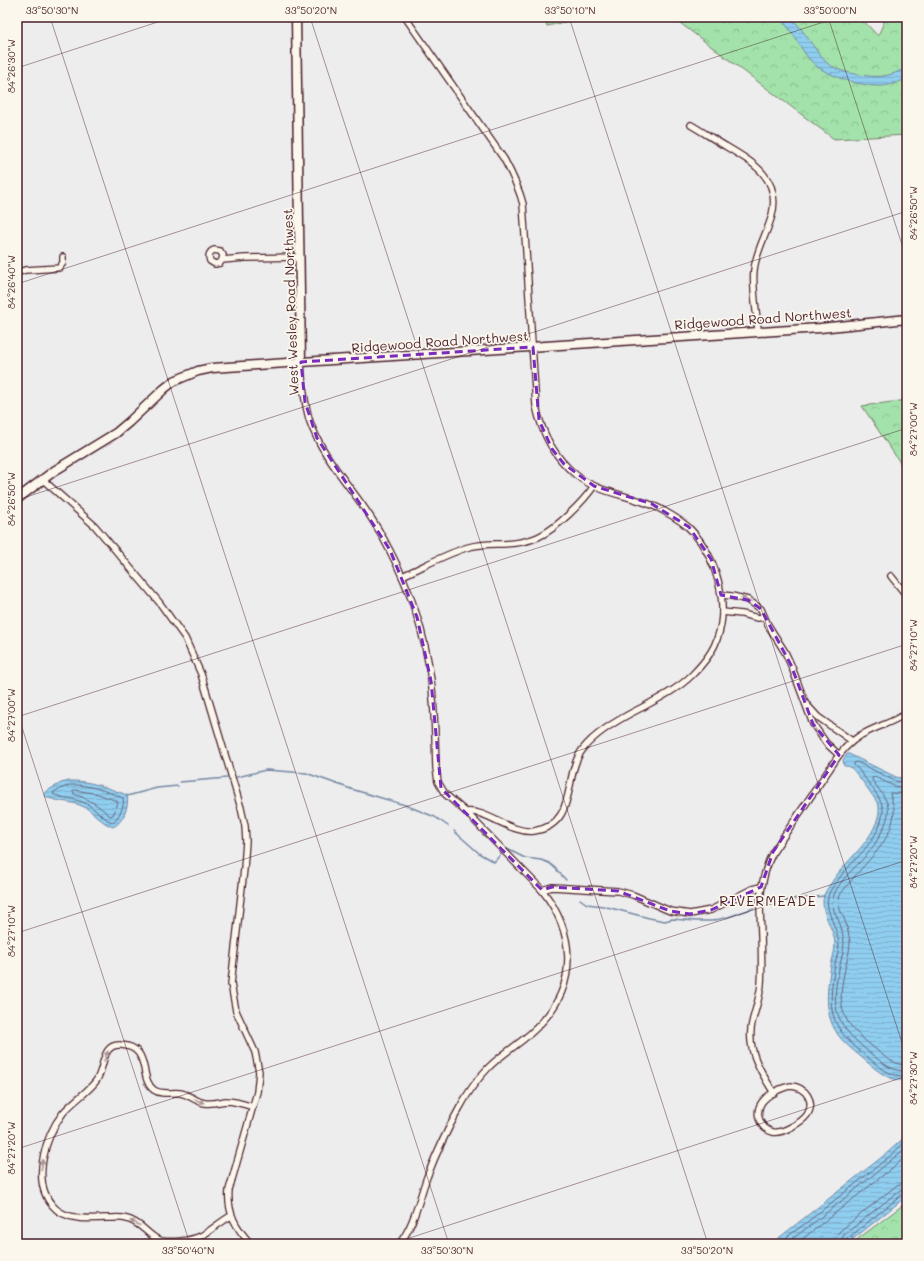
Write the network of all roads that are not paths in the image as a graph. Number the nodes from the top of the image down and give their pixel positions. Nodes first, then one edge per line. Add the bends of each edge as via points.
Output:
1 (296, 17) edge
2 (405, 17) edge
3 (691, 125) dead end
4 (299, 257) junction
5 (63, 258) dead end
6 (222, 260) dead end
7 (17, 273) edge
8 (907, 318) edge
9 (758, 331) junction
10 (533, 347) junction
11 (301, 362) junction
12 (42, 479) junction
13 (594, 486) junction
14 (17, 499) edge
15 (402, 576) junction
16 (891, 576) dead end
17 (721, 595) junction
18 (907, 596) edge
19 (722, 612) junction
20 (764, 617) junction
21 (807, 705) junction
22 (907, 713) edge
23 (852, 741) junction
24 (839, 755) junction
25 (466, 812) junction
26 (761, 886) junction
27 (542, 890) junction
28 (774, 1093) junction
29 (253, 1106) junction
30 (232, 1216) junction
31 (251, 1244) edge
32 (399, 1244) edge

1 - 4 street, West Wesley Road Northwest
2 - 10 street via 504,159 516,182 523,204
3 - 9 street via 754,163 764,174 771,189 772,214 754,270
4 - 6 street
4 - 11 street, West Wesley Road Northwest
5 - 7 street via 63,264 59,268 25,270
8 - 9 street, Ridgewood Road Northwest via 820,328
9 - 10 street, Ridgewood Road Northwest
10 - 11 street, Ridgewood Road Northwest
10 - 13 street via 536,406 544,434 552,450 564,464
11 - 12 street, Ridgewood Road Northwest via 212,368 185,376 164,389 116,433
11 - 15 street, West Wesley Road Northwest via 305,402 317,438 376,526
12 - 14 street, Ridgewood Road Northwest
12 - 29 street via 95,526 154,597 185,638 202,674 245,826 244,869 231,984 236,1011 258,1061 258,1083
13 - 15 street via 568,515 539,537 515,543 470,547
13 - 17 street via 652,504 689,527 711,559
15 - 25 street, West Wesley Road Northwest via 417,617 428,663 438,782 445,794
16 - 18 street
17 - 19 street
20 -> 17 street via 761,609 748,600
19 - 20 street
19 - 25 street via 715,644 692,675 600,733 583,749 573,770 564,811 553,823 542,829 527,831 475,812
20 - 21 street via 785,652
21 - 23 street via 818,717
21 -> 24 street via 817,731
22 - 23 street
23 - 24 street
24 - 26 street via 773,852
25 - 27 street, West Wesley Road Northwest
26 - 27 street via 711,910 690,914 670,911 618,891 552,887
26 - 28 street via 761,985 750,1040 756,1064
27 - 32 street, West Wesley Road Northwest via 558,913 563,926 567,967 565,982 552,1009 542,1022 489,1067 465,1098 434,1161 409,1228
28 - 28 street via 758,1110 760,1123 765,1129 779,1132 805,1118 810,1102 806,1092 796,1086 786,1087
29 - 30 street via 229,1190
30 -> 29 street via 200,1236 171,1242 156,1238 142,1226 127,1219 69,1216 55,1209 46,1197 42,1185 42,1164 46,1147 58,1120 96,1080 105,1053 114,1045 126,1046 138,1053 144,1062 148,1084 157,1092 182,1093 206,1104 231,1101
30 - 31 street via 240,1233

